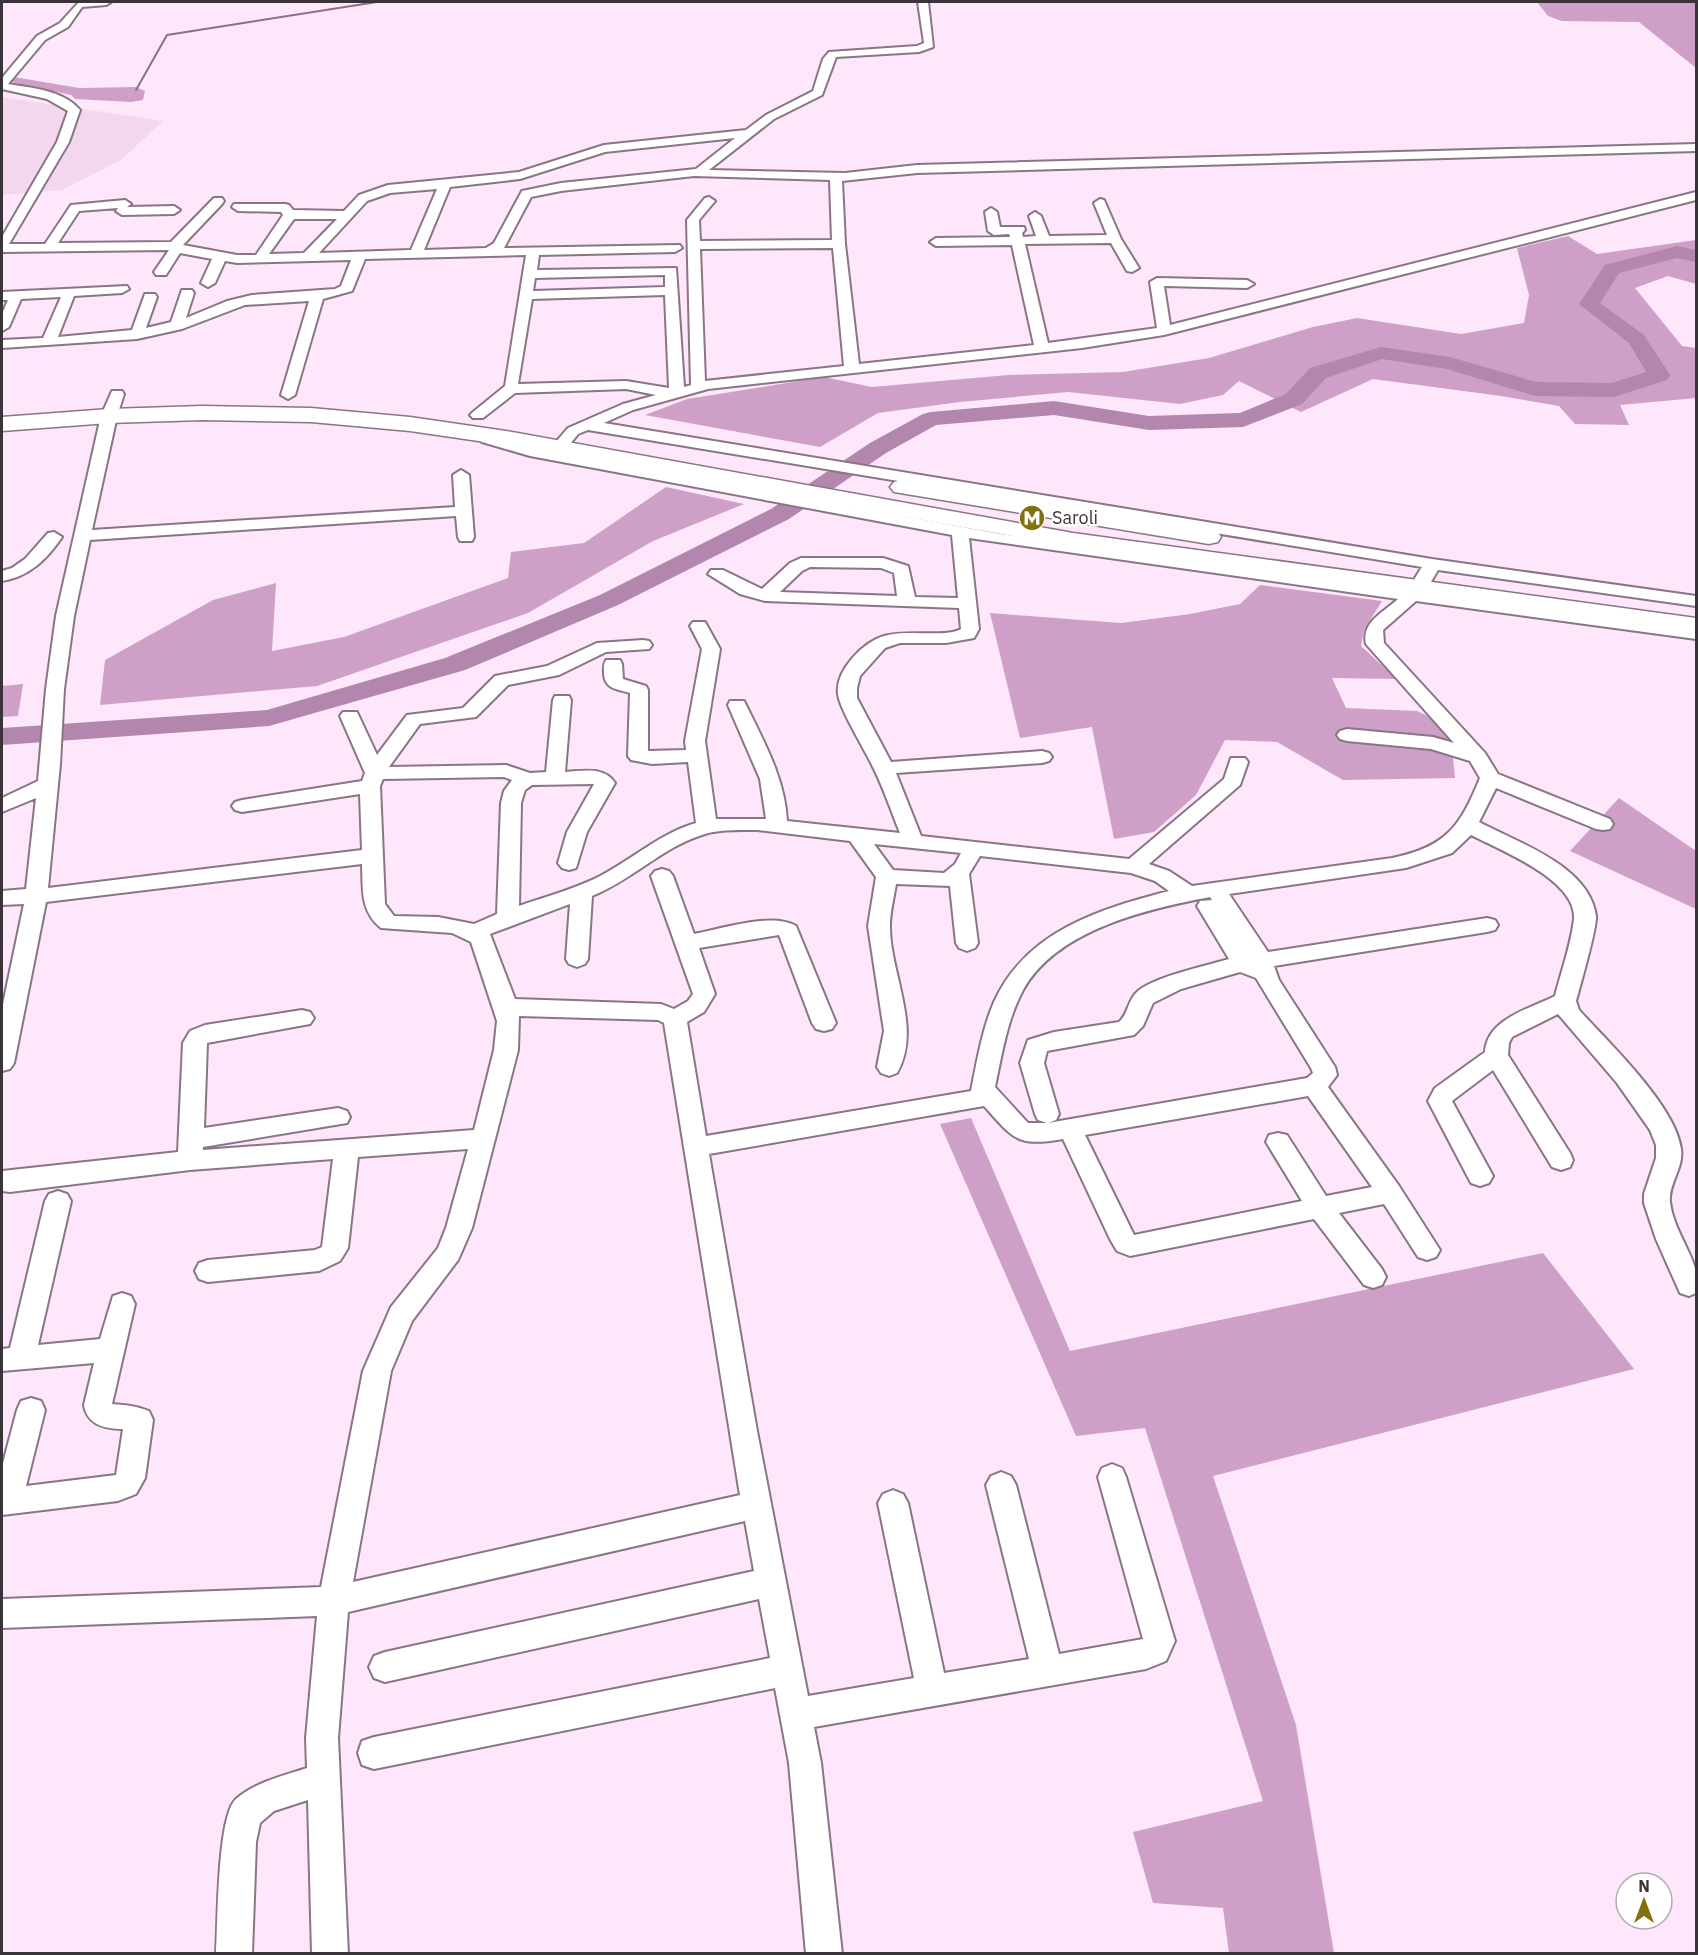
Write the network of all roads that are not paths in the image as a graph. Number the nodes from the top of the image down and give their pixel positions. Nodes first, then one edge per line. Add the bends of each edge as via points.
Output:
1 (106, 2) edge
2 (923, 2) edge
3 (2, 85) edge
4 (753, 133) junction
5 (1696, 147) edge
6 (699, 171) junction
7 (534, 172) junction
8 (836, 177) junction
9 (445, 185) junction
10 (526, 194) junction
11 (1696, 196) edge
12 (218, 201) dead end
13 (709, 201) dead end
14 (1100, 203) dead end
15 (237, 207) dead end
16 (174, 210) dead end
17 (991, 212) dead end
18 (349, 215) junction
19 (290, 216) junction
20 (1035, 216) dead end
21 (1043, 235) junction
22 (1016, 236) junction
23 (1115, 239) junction
24 (936, 242) dead end
25 (2, 243) edge
26 (839, 244) junction
27 (693, 246) junction
28 (49, 247) junction
29 (175, 247) junction
30 (2, 248) edge
31 (675, 248) dead end
32 (533, 251) junction
33 (489, 252) junction
34 (360, 254) junction
35 (416, 254) junction
36 (309, 256) junction
37 (220, 257) junction
38 (260, 258) junction
39 (1132, 268) dead end
40 (160, 272) dead end
41 (529, 274) junction
42 (208, 284) dead end
43 (1247, 284) dead end
44 (122, 289) dead end
45 (672, 291) junction
46 (187, 293) dead end
47 (316, 295) junction
48 (526, 295) junction
49 (68, 297) dead end
50 (150, 297) dead end
51 (8, 298) edge
52 (1225, 299) junction
53 (177, 326) junction
54 (2, 327) edge
55 (1164, 331) junction
56 (136, 335) junction
57 (49, 341) junction
58 (2, 344) edge
59 (1042, 348) junction
60 (852, 369) junction
61 (513, 387) junction
62 (698, 388) junction
63 (117, 394) junction
64 (676, 394) junction
65 (94, 395) dead end
66 (288, 395) junction
67 (3, 410) edge
68 (478, 415) junction
69 (109, 416) junction
70 (568, 440) junction
71 (461, 475) dead end
72 (845, 503) junction
73 (465, 511) junction
74 (960, 532) junction
75 (85, 535) junction
76 (54, 537) dead end
77 (466, 537) dead end
78 (717, 574) dead end
79 (2, 576) edge
80 (1423, 580) junction
81 (765, 596) junction
82 (1696, 601) edge
83 (907, 602) junction
84 (1696, 608) edge
85 (968, 614) junction
86 (699, 626) dead end
87 (1696, 626) edge
88 (1696, 634) edge
89 (643, 645) dead end
90 (613, 664) dead end
91 (562, 700) dead end
92 (738, 705) dead end
93 (350, 716) dead end
94 (1347, 735) dead end
95 (697, 755) junction
96 (1478, 757) junction
97 (1042, 758) dead end
98 (1238, 762) dead end
99 (884, 768) junction
100 (555, 778) junction
101 (373, 779) junction
102 (528, 779) junction
103 (47, 785) junction
104 (1484, 790) junction
105 (2, 806) edge
106 (242, 807) dead end
107 (1467, 824) junction
108 (1603, 824) dead end
109 (707, 826) junction
110 (777, 826) junction
111 (857, 836) junction
112 (914, 843) junction
113 (973, 850) junction
114 (372, 856) junction
115 (568, 863) dead end
116 (1133, 866) junction
117 (960, 874) junction
118 (663, 876) dead end
119 (887, 876) junction
120 (582, 891) junction
121 (1202, 893) junction
122 (36, 896) junction
123 (2, 898) edge
124 (508, 917) junction
125 (1487, 925) dead end
126 (476, 932) junction
127 (686, 943) junction
128 (968, 943) dead end
129 (577, 959) dead end
130 (1257, 968) junction
131 (1565, 1001) junction
132 (506, 1007) junction
133 (302, 1018) dead end
134 (674, 1018) junction
135 (824, 1023) dead end
136 (1496, 1056) junction
137 (2, 1063) edge
138 (889, 1068) dead end
139 (1314, 1086) junction
140 (983, 1089) junction
141 (1047, 1114) dead end
142 (338, 1117) dead end
143 (1070, 1128) junction
144 (484, 1139) junction
145 (1278, 1142) dead end
146 (695, 1146) junction
147 (347, 1149) junction
148 (190, 1150) junction
149 (1561, 1160) dead end
150 (1480, 1176) dead end
151 (2, 1181) edge
152 (1390, 1193) junction
153 (58, 1201) dead end
154 (1320, 1208) junction
155 (1427, 1250) dead end
156 (208, 1271) dead end
157 (1373, 1277) dead end
158 (1689, 1285) dead end
159 (122, 1304) dead end
160 (110, 1350) junction
161 (11, 1359) edge
162 (31, 1410) dead end
163 (1112, 1477) dead end
164 (1001, 1485) dead end
165 (4, 1502) edge
166 (893, 1503) dead end
167 (757, 1505) junction
168 (771, 1582) junction
169 (334, 1601) junction
170 (2, 1614) edge
171 (385, 1667) dead end
172 (788, 1671) junction
173 (1048, 1671) junction
174 (932, 1691) junction
175 (796, 1714) junction
176 (374, 1753) dead end
177 (323, 1779) junction
178 (234, 1953) edge
179 (330, 1953) edge
180 (825, 1953) edge

1 - 3 street via 81,4 64,26 41,38
2 - 4 street via 929,45 919,49 833,54 818,93 784,108
3 - 25 street via 69,103 74,110 63,142
4 - 6 street
4 - 7 street via 604,149
5 - 8 street via 1179,160
6 - 8 street
6 - 10 street
7 - 9 street
7 - 10 street
8 - 26 street
9 - 18 street via 388,189 363,198
9 - 35 street
10 - 33 street via 499,246
11 - 52 street
12 - 29 street
13 - 27 street via 693,220
14 - 23 street
15 - 19 street via 285,208
16 - 28 street via 75,208
17 - 22 street via 994,231
18 - 19 street
18 - 36 street
19 - 38 street
20 - 21 street
21 - 22 street
21 - 23 street
22 - 24 street
22 - 59 street
23 - 39 street
26 - 27 street
26 - 60 street
27 - 62 street
28 - 29 street via 107,242
28 - 30 street
29 - 37 street
29 - 40 street
31 - 32 street
32 - 33 street
32 - 41 street
33 - 35 street
34 - 35 street
34 - 36 street
34 - 47 street via 347,288
36 - 38 street
37 - 38 street
37 - 42 street
41 - 45 street via 671,271
41 - 48 street
43 - 52 street
44 - 51 street
45 - 48 street
45 - 64 street
46 - 53 street
47 - 53 street via 251,300
47 - 66 street
48 - 61 street
49 - 57 street
50 - 56 street
51 - 54 street
52 - 55 street
52 - 55 street via 1157,282
53 - 56 street
55 - 59 street
56 - 57 street
57 - 58 street
59 - 60 street
60 - 62 street
61 - 64 street via 626,385
61 - 68 street
62 - 64 street
63 - 65 highway
63 - 66 highway
63 - 69 street
64 - 70 street via 628,407
66 - 68 highway
67 - 69 highway
68 - 70 highway
69 - 70 highway via 277,413
69 - 75 street
70 - 72 highway via 746,485
70 - 80 highway via 776,461
71 - 73 street
72 - 74 street
72 - 80 highway via 1073,540
73 - 75 street
73 - 77 street
74 - 80 street
74 - 85 street
75 - 103 street via 65,616
76 - 79 street via 21,571
78 - 81 street
80 - 82 street
80 - 84 highway
80 - 87 highway
80 - 88 street
80 - 96 street via 1373,635 1376,644
81 - 83 street
81 - 83 street via 796,567 807,562 883,563 902,570
83 - 85 street
85 - 99 street via 968,634 904,638 879,644 848,677 848,698
86 - 95 street via 711,649 696,732
89 - 101 street via 603,647 552,671 502,680 469,713 414,719
90 - 95 street via 614,682 639,690 638,756
91 - 100 street
92 - 110 street via 772,782
93 - 101 street
94 - 96 street via 1432,743
95 - 109 street
96 - 104 street
97 - 99 street
98 - 116 street via 1233,781
99 - 112 street
100 - 102 street
100 - 115 street via 598,777 605,783 577,832
101 - 102 street via 506,771
101 - 106 street
101 - 114 street
102 - 124 street via 515,788 511,802
103 - 105 street
103 - 122 street
104 - 107 street
104 - 108 street
107 - 121 street via 1453,842 1425,856
107 - 131 street via 1552,869 1573,886 1585,917
109 - 110 street
109 - 120 street via 684,834 620,875
110 - 111 street
111 - 112 street
111 - 119 street
112 - 113 street
113 - 116 street
113 - 117 street
114 - 122 street
114 - 126 street via 374,904 389,923 460,927
116 - 121 street
117 - 119 street via 944,880
117 - 128 street
118 - 127 street
119 - 138 street via 879,926 896,1031
120 - 124 street
120 - 129 street
121 - 130 street
121 - 140 street via 1137,906 1095,920 1041,954 1022,973 1003,1007
122 - 123 street
122 - 137 street
124 - 126 street
125 - 130 street
126 - 132 street
127 - 134 street via 704,994 701,1004
127 - 135 street via 774,927 788,931
130 - 139 street via 1323,1067 1325,1076
130 - 141 street via 1173,983 1144,998 1135,1020 1126,1029 1036,1046 1032,1063
131 - 136 street via 1504,1031 1497,1042
131 - 158 street via 1569,1013 1644,1101 1669,1147 1657,1196 1659,1212
132 - 134 street via 661,1012
132 - 144 street via 506,1050
133 - 148 street via 198,1037
134 - 146 street
136 - 149 street
136 - 150 street via 1443,1094 1440,1101
139 - 143 street
139 - 152 street
140 - 143 street via 1021,1131 1037,1134
140 - 146 street via 981,1098
142 - 148 street
143 - 154 street via 1125,1244 1130,1246
144 - 147 street
144 - 169 street via 449,1253 401,1315 377,1371
145 - 154 street
146 - 167 street
147 - 148 street
147 - 156 street via 335,1248 331,1254 319,1260
148 - 151 street
152 - 154 street
152 - 155 street
153 - 161 street
154 - 157 street
159 - 160 street
160 - 161 street
160 - 165 street via 99,1410 107,1417 139,1420 132,1471 126,1485
162 - 165 street
163 - 173 street via 1159,1641 1155,1650 1146,1654
164 - 173 street
166 - 174 street
167 - 168 street
167 - 169 street
168 - 171 street
168 - 172 street
169 - 170 street
169 - 177 street via 322,1738
172 - 175 street
172 - 176 street
173 - 174 street
174 - 175 street
175 - 180 street via 805,1763
177 - 178 street via 265,1798 245,1813 239,1842
177 - 179 street

